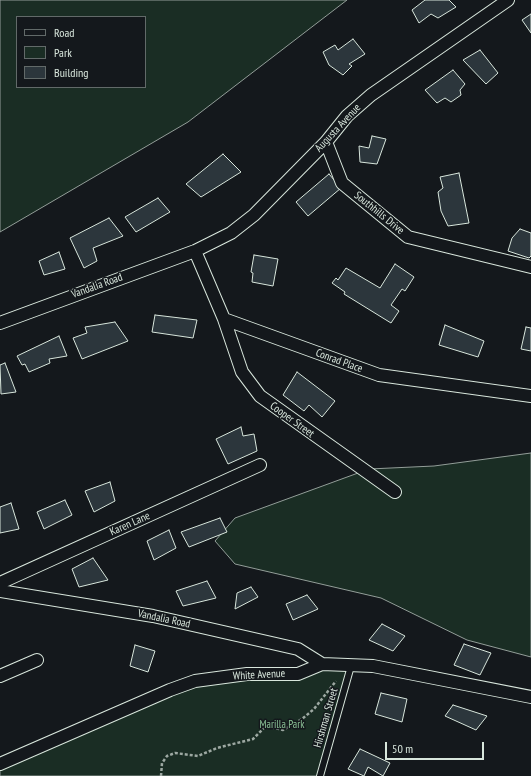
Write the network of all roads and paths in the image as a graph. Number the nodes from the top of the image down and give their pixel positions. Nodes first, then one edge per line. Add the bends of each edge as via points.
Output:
1 (508, 0) edge
2 (326, 142) junction
3 (195, 251) junction
4 (531, 267) edge
5 (224, 319) junction
6 (0, 323) edge
7 (531, 396) edge
8 (260, 465) dead end
9 (395, 492) dead end
10 (0, 583) edge
11 (0, 590) edge
12 (37, 660) dead end
13 (322, 664) junction
14 (349, 666) junction
15 (0, 676) edge
16 (531, 697) edge
17 (0, 764) edge
18 (161, 776) edge
19 (320, 776) edge

1 - 2 street, Augusta Avenue via 371,95 347,116
2 - 3 street, Augusta Avenue via 254,215 231,233
2 - 4 street, Southhills Drive via 342,183 408,236
3 - 5 street
3 - 6 street, Vandalia Road
5 - 7 street, Conrad Place via 379,375
5 - 9 street, Cooper Street via 242,372 260,396
8 - 10 street, Karen Lane
11 - 13 street, Vandalia Road via 153,616 298,648
12 - 15 street
13 - 14 street, White Avenue
13 - 17 street, White Avenue via 298,674 247,674 196,681
14 - 16 street, White Avenue via 373,666
14 - 18 path via 302,720 283,730 266,726 253,739 217,748 198,756 171,754 162,763
14 - 19 lane, Hirshman Street

